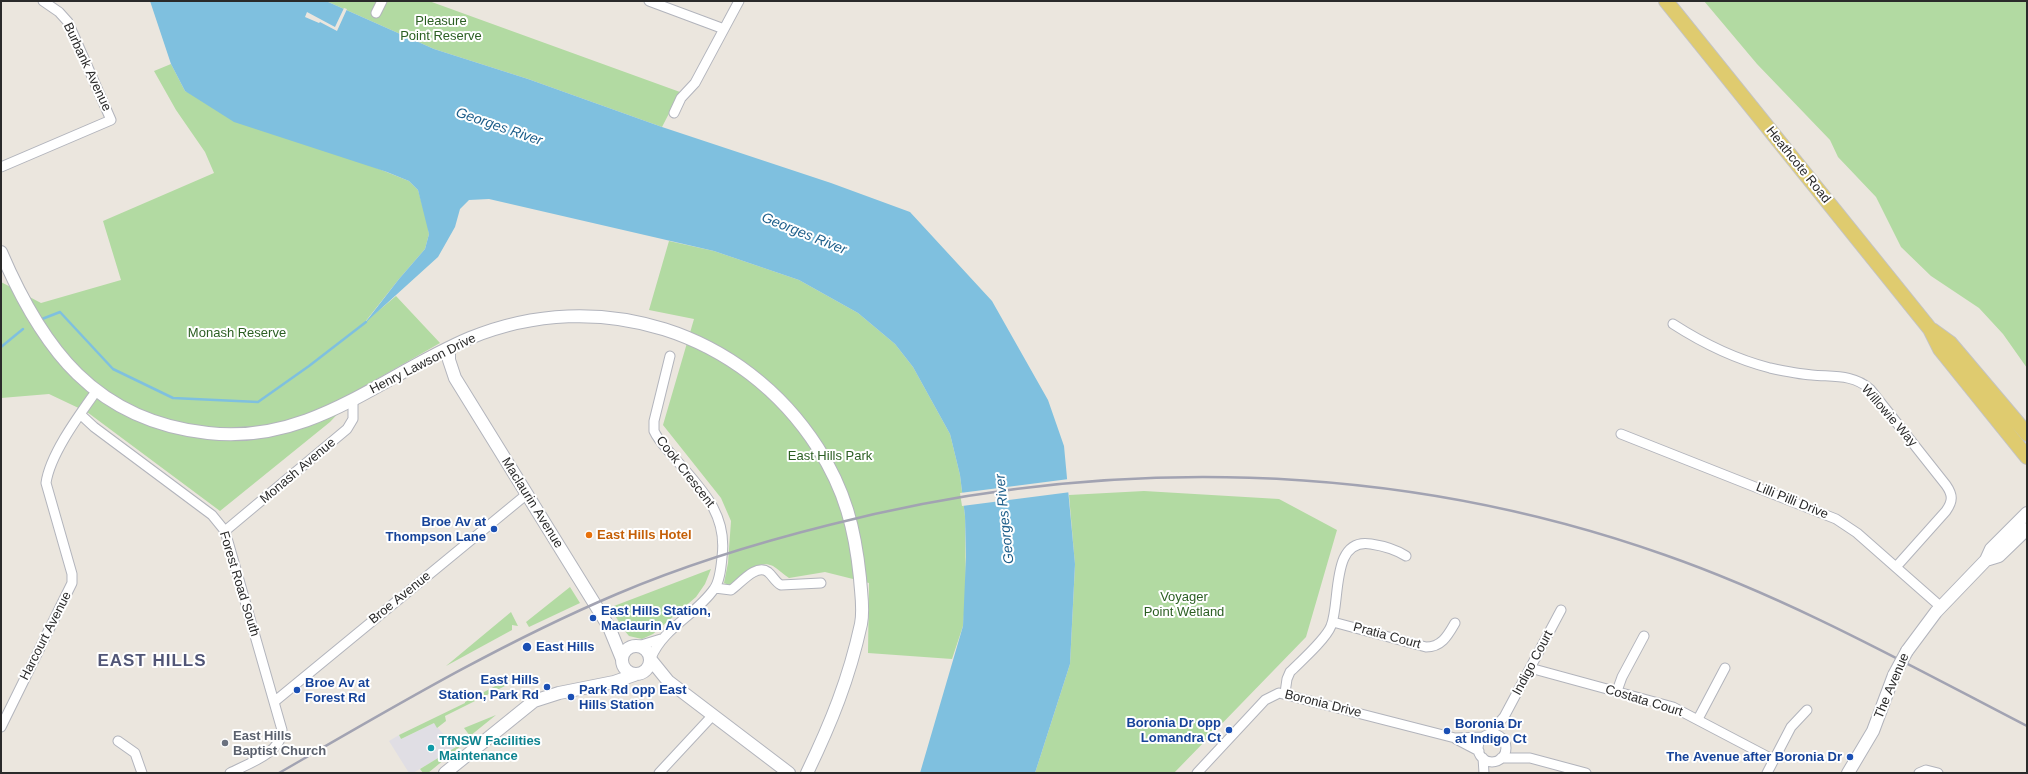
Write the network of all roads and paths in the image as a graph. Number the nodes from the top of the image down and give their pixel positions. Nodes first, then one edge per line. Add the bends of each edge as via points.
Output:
1 (43, 1) edge
2 (382, 1) edge
3 (648, 1) edge
4 (739, 1) edge
5 (1666, 1) edge
6 (376, 13) dead end
7 (724, 29) junction
8 (674, 113) dead end
9 (1, 168) edge
10 (1, 252) edge
11 (1673, 324) dead end
12 (1930, 329) junction
13 (449, 348) junction
14 (670, 356) dead end
15 (431, 357) junction
16 (455, 378) junction
17 (97, 390) junction
18 (353, 401) junction
19 (80, 414) junction
20 (1621, 434) dead end
21 (2027, 434) edge
22 (2027, 456) edge
23 (527, 494) junction
24 (2027, 513) edge
25 (2027, 529) edge
26 (225, 531) junction
27 (1406, 556) dead end
28 (1986, 560) junction
29 (1896, 567) junction
30 (821, 583) dead end
31 (715, 588) junction
32 (1941, 607) junction
33 (1562, 610) dead end
34 (1333, 622) junction
35 (1455, 623) dead end
36 (609, 627) junction
37 (1644, 636) dead end
38 (661, 639) junction
39 (636, 646) junction
40 (651, 659) junction
41 (622, 661) junction
42 (1530, 668) junction
43 (1725, 668) dead end
44 (639, 674) junction
45 (668, 681) junction
46 (589, 686) junction
47 (1618, 692) junction
48 (1285, 693) junction
49 (274, 702) junction
50 (1807, 710) dead end
51 (713, 714) junction
52 (1504, 717) junction
53 (1698, 719) junction
54 (1, 727) edge
55 (1486, 736) junction
56 (1455, 738) junction
57 (118, 741) dead end
58 (1503, 741) junction
59 (1481, 755) junction
60 (1530, 758) junction
61 (1498, 759) junction
62 (1774, 760) junction
63 (1851, 768) edge
64 (142, 773) edge
65 (230, 773) edge
66 (445, 773) edge
67 (659, 773) edge
68 (789, 773) edge
69 (807, 773) edge
70 (1197, 773) edge
71 (1484, 773) edge
72 (1489, 773) edge
73 (1586, 773) edge
74 (1767, 773) edge
75 (1839, 773) edge
76 (1920, 773) edge
77 (1938, 773) edge

1 - 9 street, Burbank Avenue via 68,22 111,120
2 - 6 street
3 - 7 street
4 - 7 street
5 - 12 main road, Heathcote Road
7 - 8 street via 695,83 681,98
10 - 17 main road, Henry Lawson Drive via 21,296 42,332 66,362
11 - 29 street, Willowie Way via 1712,346 1749,362 1789,372 1851,378 1870,389 1952,496 1946,511
12 - 21 main road, Heathcote Road via 1950,342
12 - 22 main road, Heathcote Road via 1940,349
13 - 15 main road, Henry Lawson Drive
13 - 16 main road, Maclaurin Avenue via 449,360
13 - 69 main road, Henry Lawson Drive via 480,334 542,319 588,316 622,319 686,336 720,352 777,396 798,420 822,454 853,526 862,602 861,623 842,694
14 - 31 street, Cook Crescent via 654,421 654,431 717,514 724,540 721,568
15 - 16 main road, Maclaurin Avenue via 440,362
15 - 18 main road, Henry Lawson Drive
16 - 23 main road, Maclaurin Avenue
17 - 18 main road, Henry Lawson Drive via 121,406 157,422 221,435 288,427 316,418
17 - 19 street, Harcourt Avenue
18 - 26 street, Monash Avenue via 353,419 347,429
19 - 26 street, Forest Road South via 212,515
19 - 54 street, Harcourt Avenue via 54,460 46,483 72,583
20 - 29 street, Lilli Pilli Drive via 1828,515 1850,528
23 - 36 main road, Maclaurin Avenue
23 - 49 street, Broe Avenue
24 - 28 main road, The Avenue via 1991,548
25 - 28 main road, The Avenue via 1999,556
26 - 49 street, Forest Road South
27 - 34 street via 1390,548 1369,544 1358,544 1349,549 1343,561
28 - 32 main road, The Avenue
29 - 32 street, Lilli Pilli Drive
30 - 31 street via 781,585 768,572 760,570 755,571 731,590
31 - 38 street via 695,610
32 - 63 main road, The Avenue, bridge via 1907,651 1894,675 1875,726
33 - 42 street, Indigo Court
34 - 35 street, Pratia Court via 1426,647 1441,643
34 - 48 street via 1328,632 1288,676
36 - 39 main road, Maclaurin Avenue
36 - 41 main road, Maclaurin Avenue
37 - 47 street via 1622,677
38 - 39 street
38 - 40 street
39 - 40 main road via 646,650
39 - 41 main road via 625,652
40 - 44 main road via 648,668
40 - 45 main road
41 - 44 main road via 628,672
41 - 46 main road via 613,675
42 - 47 street, Costata Court
42 - 52 street, Indigo Court
43 - 53 street
44 - 45 main road
44 - 46 main road
45 - 51 main road
46 - 66 main road via 534,701
47 - 53 street, Costata Court via 1665,704
48 - 56 street, Boronia Drive
48 - 70 street, Boronia Drive via 1274,694 1264,700
49 - 65 street, Forest Road South via 282,730 280,740 275,747
50 - 62 street via 1794,722
51 - 67 street
51 - 68 main road
52 - 55 street, Indigo Court
52 - 58 street, Indigo Court
53 - 62 street, Costata Court
55 - 56 street, Boronia Drive
55 - 58 street via 1495,734
55 - 59 street via 1478,744
56 - 59 street, Boronia Drive
57 - 64 street via 135,752
58 - 60 street
58 - 61 street via 1505,750
59 - 61 street via 1490,761
59 - 71 street
60 - 61 street
60 - 73 street
61 - 72 street
62 - 74 street
63 - 75 main road, The Avenue
76 - 77 street via 1926,770

